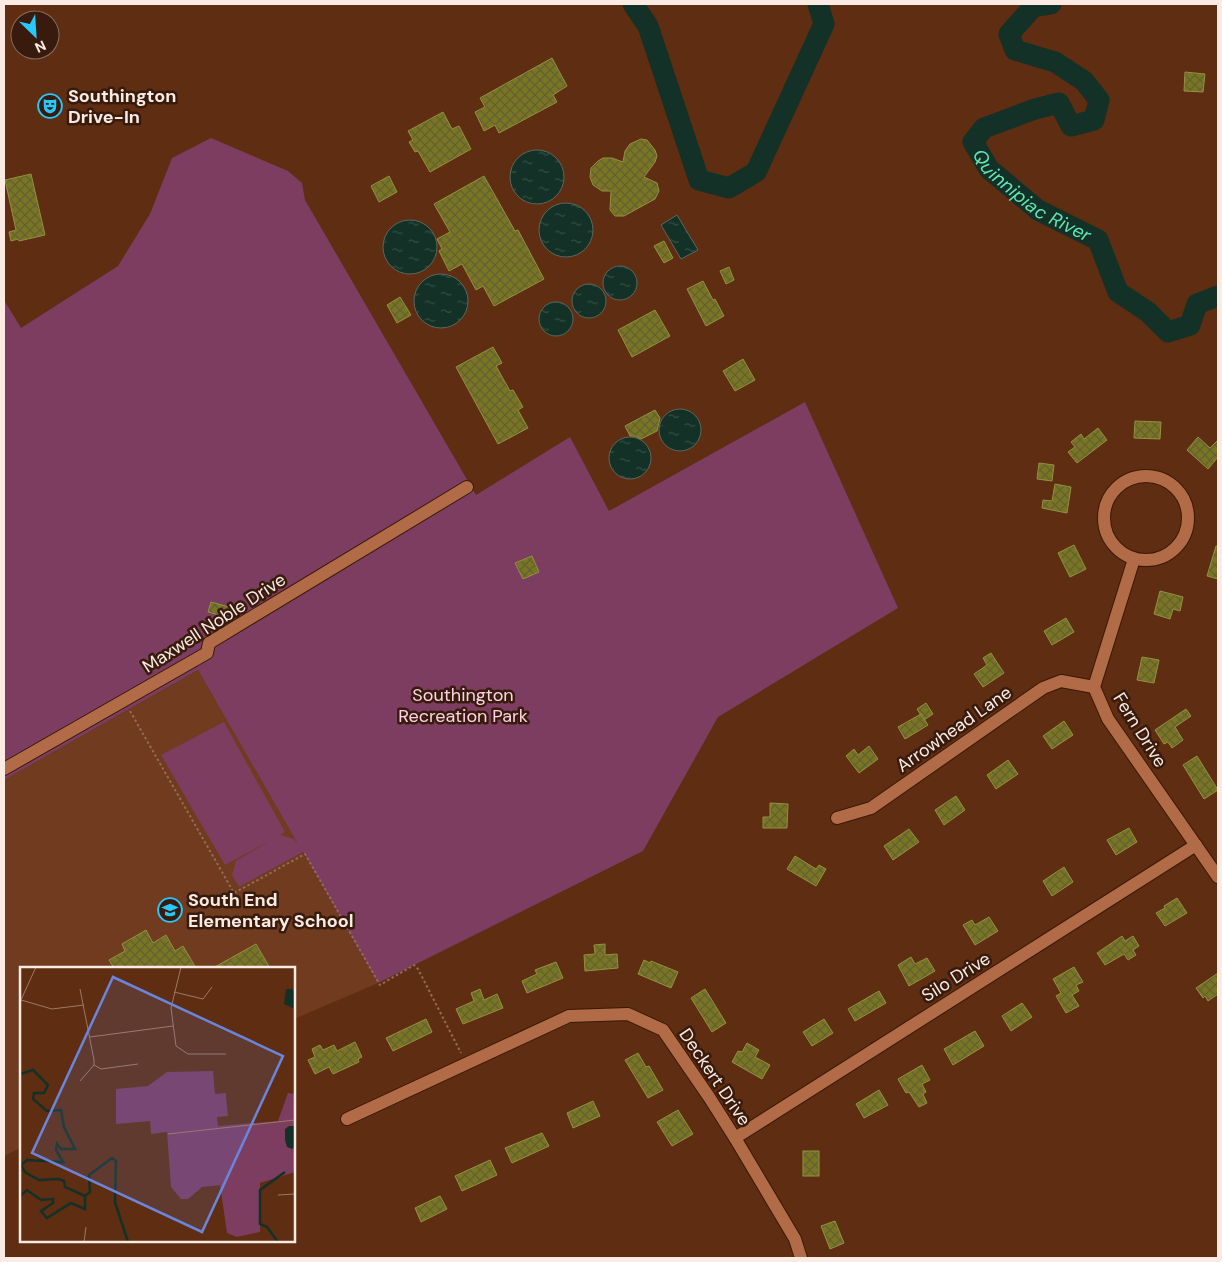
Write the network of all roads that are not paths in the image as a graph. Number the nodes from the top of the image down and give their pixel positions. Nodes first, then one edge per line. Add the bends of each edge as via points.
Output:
1 (467, 487) dead end
2 (1134, 559) junction
3 (1094, 687) junction
4 (4, 769) edge
5 (837, 818) dead end
6 (1196, 845) junction
7 (1218, 877) edge
8 (347, 1119) dead end
9 (734, 1138) junction
10 (801, 1258) edge

1 - 4 street, Maxwell Noble Drive via 209,642 207,653
2 - 2 street via 1151,560 1166,555 1179,544 1187,530 1188,513 1183,498 1172,485 1158,478 1141,476 1125,481 1105,506 1104,523 1109,539 1120,552
2 - 3 street, Fern Drive
3 - 5 street, Arrowhead Lane via 1061,680 1043,688 871,808
3 - 6 street, Fern Drive via 1108,719
6 - 7 street, Fern Drive
6 - 9 street, Silo Drive
8 - 9 street, Deckert Drive via 569,1016 628,1014 663,1030
9 - 10 street, Deckert Drive via 795,1239

